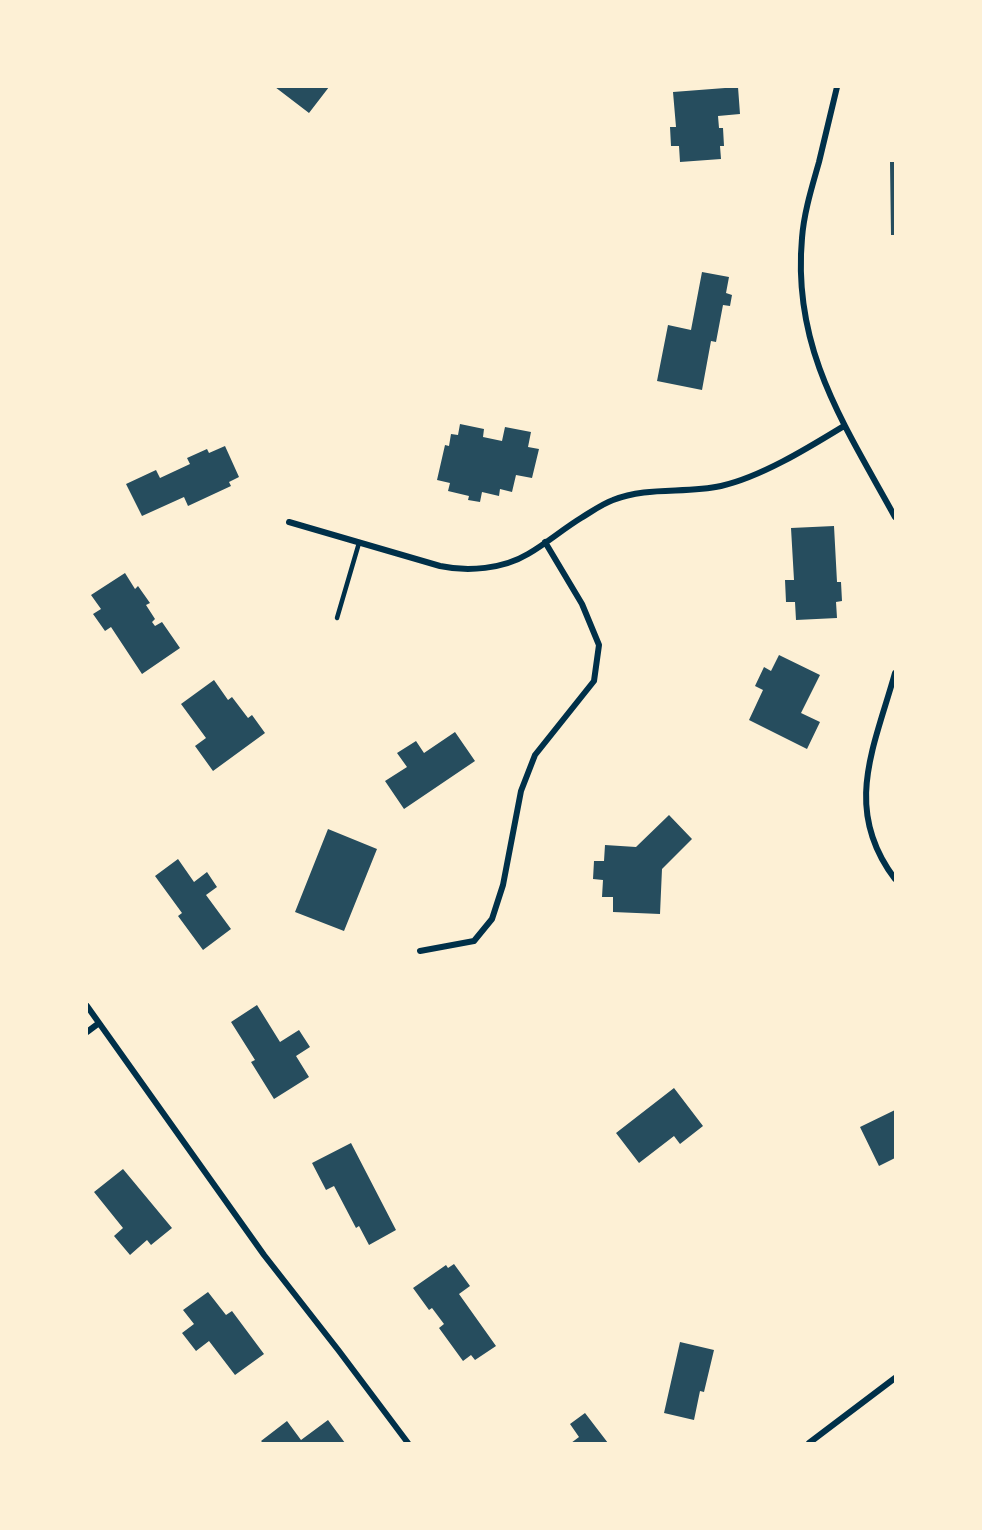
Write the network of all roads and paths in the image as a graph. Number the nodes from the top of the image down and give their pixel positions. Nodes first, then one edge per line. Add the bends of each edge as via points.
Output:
1 (837, 87) edge
2 (844, 426) junction
3 (895, 517) edge
4 (289, 522) dead end
5 (545, 542) junction
6 (359, 543) junction
7 (337, 618) dead end
8 (895, 673) edge
9 (895, 879) edge
10 (420, 951) dead end
11 (87, 1006) edge
12 (99, 1023) junction
13 (87, 1032) edge
14 (895, 1378) edge
15 (408, 1443) edge
16 (809, 1443) edge

1 - 2 street via 808,201 801,269 805,322 814,355
2 - 3 street
2 - 5 street via 800,452 738,480 705,488 643,492 609,501
4 - 6 street
5 - 6 street via 506,563 458,570
5 - 10 street via 582,604 599,645 594,681 535,755 521,791 503,885 492,919 474,941
6 - 7 lane
8 - 9 street via 870,760 865,798 876,849
11 - 12 street
12 - 13 street
12 - 15 street via 264,1255
14 - 16 street

